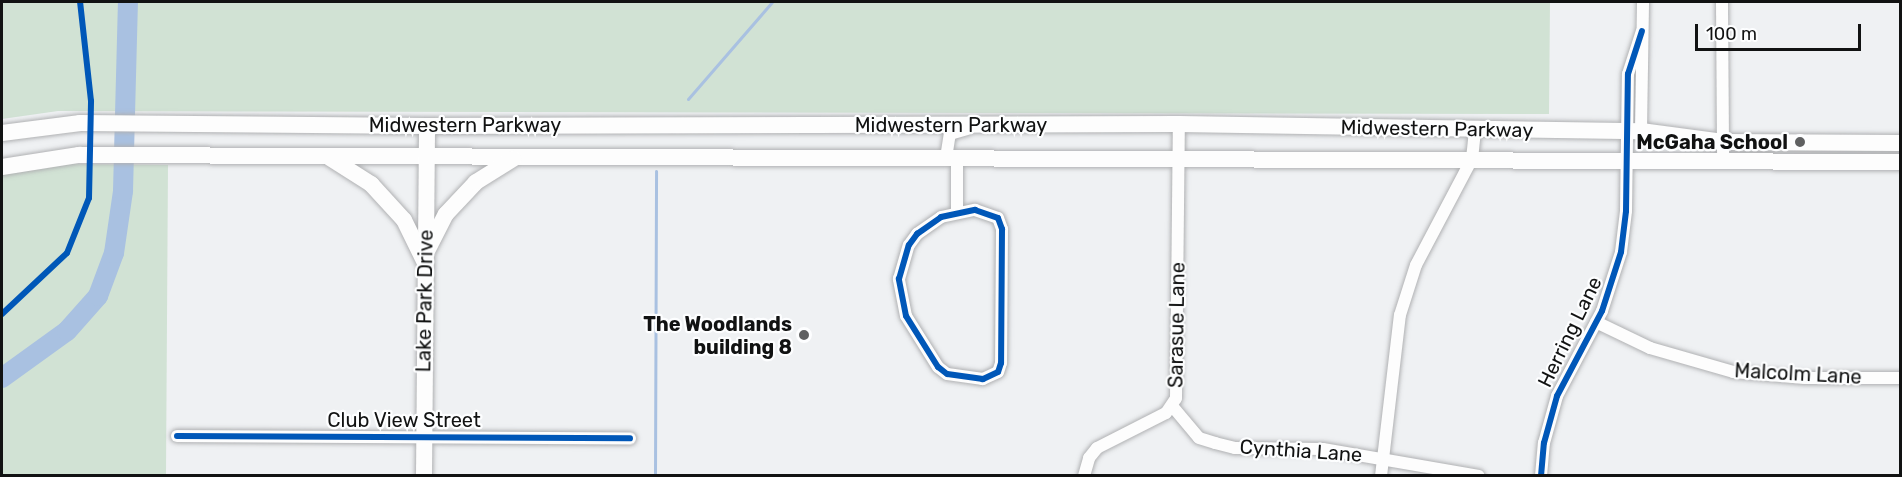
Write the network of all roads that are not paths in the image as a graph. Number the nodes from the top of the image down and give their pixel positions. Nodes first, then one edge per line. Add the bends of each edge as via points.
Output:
1 (1643, 2) edge
2 (1722, 2) edge
3 (1022, 124) junction
4 (1179, 124) junction
5 (427, 126) junction
6 (2, 127) edge
7 (19, 128) junction
8 (1475, 130) junction
9 (1633, 131) junction
10 (2, 133) edge
11 (1723, 142) junction
12 (1900, 143) edge
13 (330, 158) junction
14 (952, 158) junction
15 (1179, 158) junction
16 (427, 159) junction
17 (513, 159) junction
18 (1472, 159) junction
19 (1625, 160) junction
20 (1723, 161) junction
21 (1900, 162) edge
22 (2, 167) edge
23 (957, 212) junction
24 (426, 258) junction
25 (1596, 322) junction
26 (1900, 378) edge
27 (1173, 406) junction
28 (177, 436) dead end
29 (424, 437) junction
30 (630, 438) dead end
31 (1382, 458) junction
32 (424, 476) edge
33 (1084, 476) edge
34 (1381, 476) edge
35 (1479, 476) edge
36 (1541, 476) edge

1 - 9 street, Herring Lane
2 - 11 street
3 - 4 main road, Midwestern Parkway
3 - 5 main road, Midwestern Parkway
3 - 14 street via 950,134
4 - 8 main road, Midwestern Parkway
4 - 15 street, Sarasue Lane
5 - 7 main road, Midwestern Parkway via 80,123
5 - 16 main road, Lake Park Drive
6 - 7 main road
7 - 10 main road, Midwestern Parkway
8 - 9 main road, Midwestern Parkway
8 - 18 street
9 - 11 main road, Midwestern Parkway
9 - 19 street, Herring Lane
11 - 12 main road, Midwestern Parkway
11 - 20 street
13 - 16 main road, Midwestern Parkway
13 - 22 main road, Midwestern Parkway via 79,155
13 - 24 main road via 371,184 404,220
14 - 15 main road, Midwestern Parkway
14 - 17 main road, Midwestern Parkway
14 - 23 street
15 - 18 main road, Midwestern Parkway
15 - 27 street, Sarasue Lane via 1177,386
16 - 17 main road, Midwestern Parkway
16 - 24 main road, Lake Park Drive
17 - 24 main road via 476,182 446,214
18 - 19 main road, Midwestern Parkway
18 - 31 street via 1416,265 1400,315
19 - 20 main road, Midwestern Parkway
19 - 25 street, Herring Lane via 1622,252
20 - 21 main road, Midwestern Parkway
23 - 23 street via 929,224 909,244 899,279 900,297 906,316 938,367 958,377 983,379 998,372 1001,363 1002,229 998,218 990,213
24 - 29 main road, Lake Park Drive
25 - 26 street, Malcolm Lane via 1650,348 1733,372 1805,378
25 - 36 street, Herring Lane via 1557,396 1544,443
27 - 31 street, Cynthia Lane via 1199,438 1215,443 1323,449
27 - 33 street, Sarasue Lane via 1158,418 1097,448 1089,458
28 - 29 street, Club View Street
29 - 30 street, Club View Street
29 - 32 main road, Lake Park Drive
31 - 34 street
31 - 35 street, Cynthia Lane

